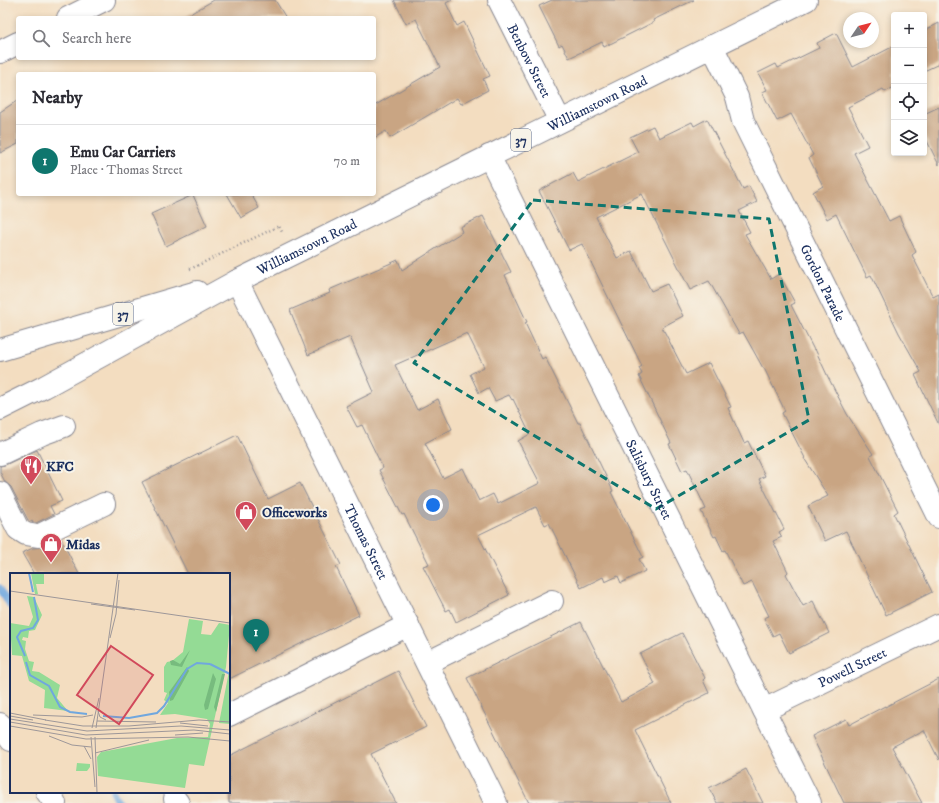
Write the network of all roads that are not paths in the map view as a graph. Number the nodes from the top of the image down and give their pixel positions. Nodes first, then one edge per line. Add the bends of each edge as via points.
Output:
1 (104, 0) edge
2 (499, 0) edge
3 (806, 0) edge
4 (72, 16) edge
5 (16, 44) edge
6 (712, 46) junction
7 (0, 52) edge
8 (560, 121) junction
9 (489, 156) junction
10 (237, 280) junction
11 (0, 350) edge
12 (0, 408) edge
13 (64, 426) dead end
14 (0, 454) edge
15 (0, 493) edge
16 (104, 504) dead end
17 (939, 518) edge
18 (552, 601) dead end
19 (408, 625) junction
20 (939, 625) edge
21 (427, 663) junction
22 (764, 710) junction
23 (230, 715) edge
24 (0, 724) edge
25 (10, 739) edge
26 (48, 793) edge
27 (55, 803) edge
28 (495, 803) edge
29 (810, 803) edge

1 - 4 main road
2 - 8 main road, Benbow Street
3 - 6 main road, Williamstown Road / 37
5 - 7 main road
6 - 8 main road, Williamstown Road / 37
6 - 17 main road, Gordon Parade via 737,97 743,121
8 - 9 main road, Williamstown Road / 37
9 - 10 main road, Williamstown Road / 37
9 - 22 main road, Salisbury Street
10 - 11 main road, Williamstown Road / 37
10 - 12 main road, Williamstown Road / 37
10 - 19 main road, Thomas Street
13 - 14 main road
15 - 16 main road via 18,529 26,534 38,536
18 - 21 main road
19 - 21 main road, Thomas Street
19 - 23 main road
20 - 22 main road, Powell Street
21 - 28 main road, Thomas Street
22 - 29 main road, Salisbury Street
24 - 25 main road
26 - 27 main road

